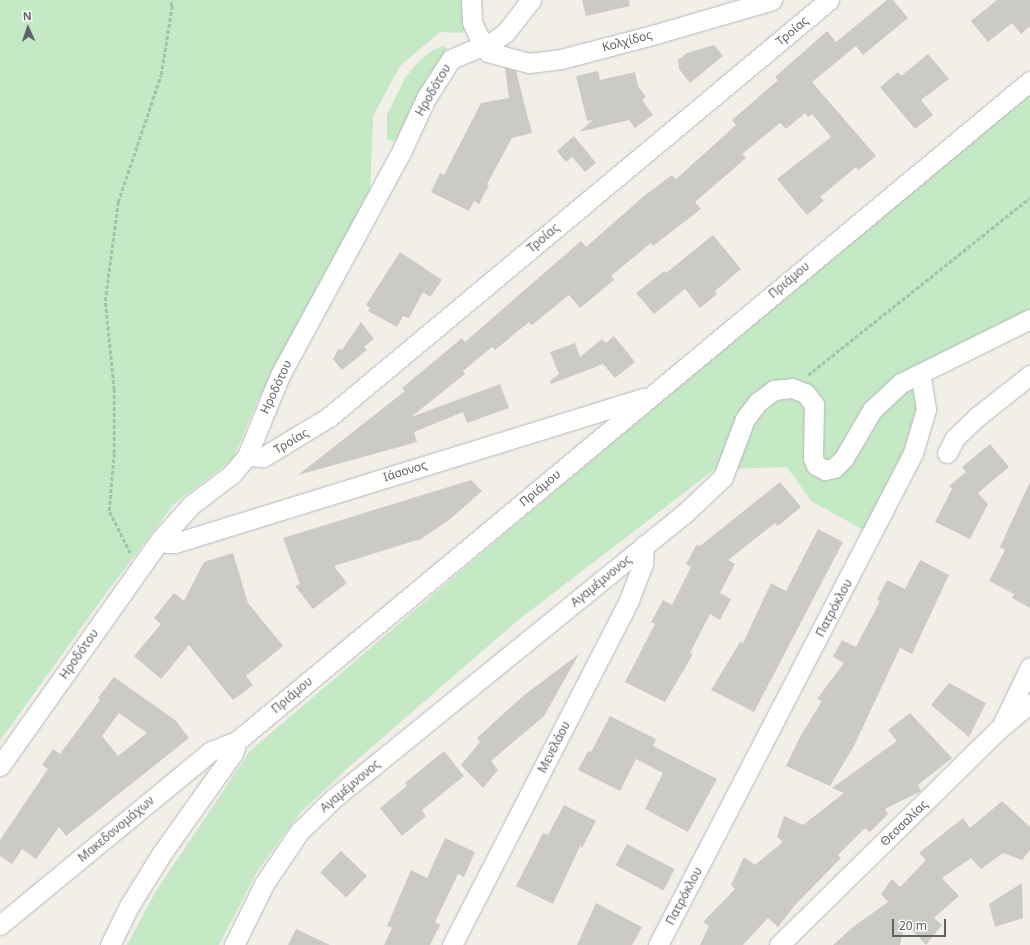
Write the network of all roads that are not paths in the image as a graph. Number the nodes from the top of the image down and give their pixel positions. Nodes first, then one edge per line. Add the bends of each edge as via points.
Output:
1 (471, 0) edge
2 (530, 0) edge
3 (772, 0) edge
4 (829, 0) edge
5 (483, 46) junction
6 (1030, 81) edge
7 (1030, 319) edge
8 (920, 372) junction
9 (1030, 375) edge
10 (650, 396) junction
11 (947, 453) dead end
12 (246, 456) junction
13 (161, 539) junction
14 (644, 545) junction
15 (1030, 667) edge
16 (1030, 702) edge
17 (999, 729) junction
18 (236, 741) junction
19 (0, 766) edge
20 (0, 925) edge
21 (110, 945) edge
22 (234, 945) edge
23 (452, 945) edge
24 (658, 945) edge
25 (779, 945) edge

1 - 5 street via 472,22
2 - 5 street, Ηροδότου via 506,32
3 - 5 street, Κολχίδος via 561,59 529,63 488,52
4 - 12 street, Τροίας via 329,417 263,457
5 - 12 street, Ηροδότου via 451,59 426,98 402,150 280,375
6 - 10 street, Πριάμου
7 - 8 street
8 - 14 street, Αγαμέμνονος via 901,383 872,410 844,458 834,468 825,470 816,465 813,458 814,404 805,393 792,388 774,390 758,402 745,418 723,477 684,514
8 - 24 street, Πατρόκλου via 926,409 914,453
9 - 11 street via 978,416 955,438
10 - 13 street, Ιάσονος via 175,543
10 - 18 street, Πριάμου
12 - 13 street, Ηροδότου via 232,474 191,505
13 - 19 street, Ηροδότου
14 - 22 street, Αγαμέμνονος via 334,798 298,832 264,884
14 - 23 street, Μενελάου via 643,563 629,600
15 - 17 street
16 - 17 street, Θεσσαλίας
17 - 25 street, Θεσσαλίας
18 - 20 street, Μακεδονομάχων via 211,750
18 - 21 street, Πριάμου via 233,753 162,853 129,906

